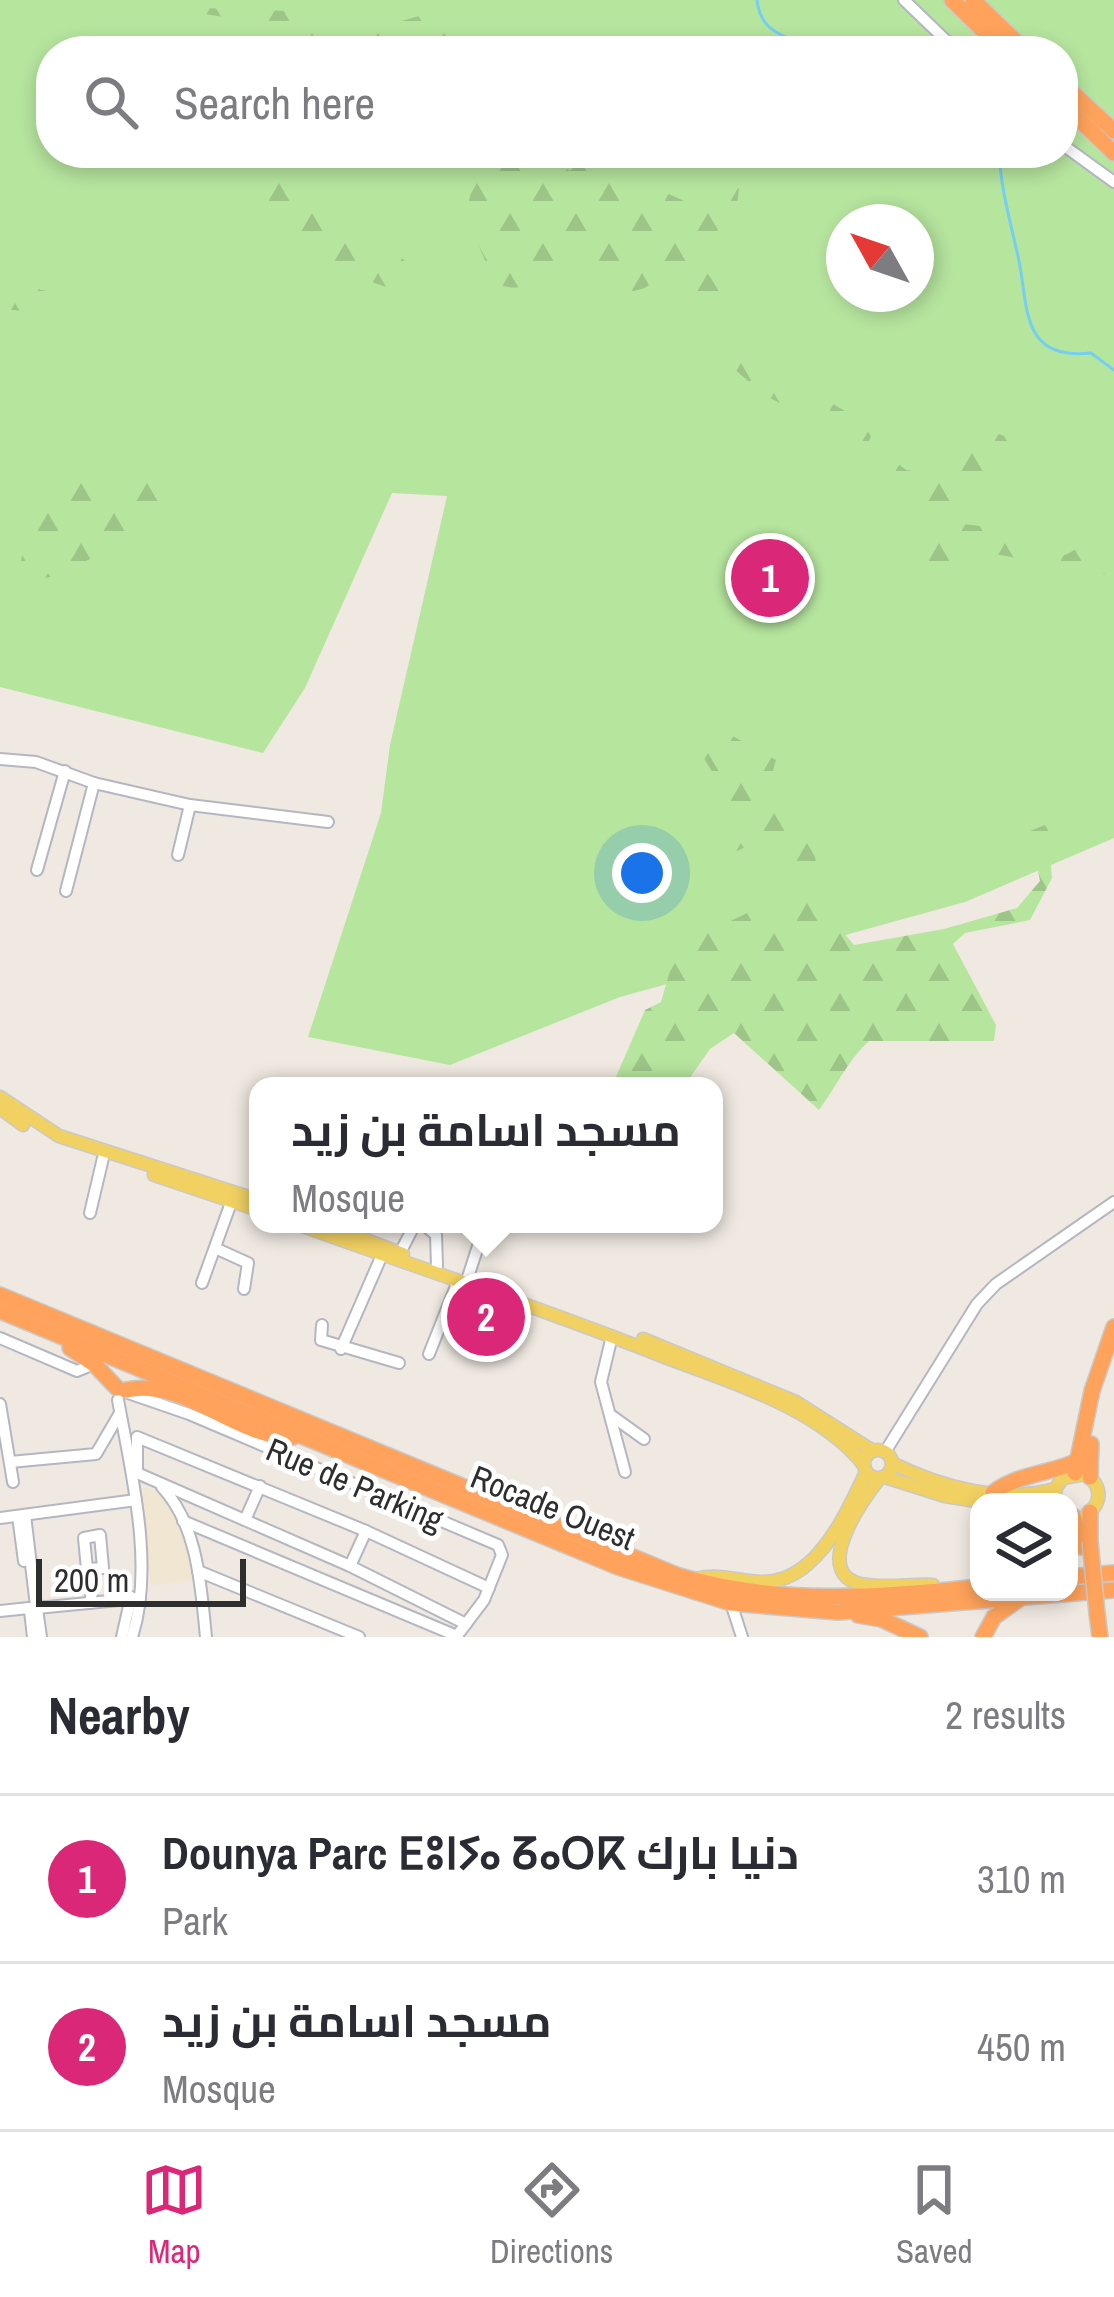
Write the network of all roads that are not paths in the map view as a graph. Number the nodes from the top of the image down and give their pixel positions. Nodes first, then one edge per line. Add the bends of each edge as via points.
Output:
1 (904, 0) edge
2 (952, 0) edge
3 (973, 0) edge
4 (941, 36) edge
5 (989, 36) edge
6 (1010, 36) edge
7 (1078, 97) edge
8 (1078, 118) edge
9 (1114, 131) edge
10 (1114, 153) edge
11 (1078, 157) edge
12 (1114, 182) edge
13 (0, 759) edge
14 (65, 771) junction
15 (94, 783) junction
16 (190, 805) junction
17 (328, 822) dead end
18 (178, 855) dead end
19 (37, 870) dead end
20 (66, 891) dead end
21 (0, 1096) edge
22 (0, 1108) edge
23 (103, 1159) junction
24 (249, 1197) edge
25 (232, 1200) junction
26 (1114, 1202) edge
27 (249, 1207) edge
28 (90, 1213) dead end
29 (322, 1233) edge
30 (350, 1233) edge
31 (413, 1233) edge
32 (433, 1233) edge
33 (484, 1233) edge
34 (215, 1248) junction
35 (400, 1252) junction
36 (382, 1255) junction
37 (437, 1266) junction
38 (463, 1279) junction
39 (202, 1283) dead end
40 (485, 1286) junction
41 (244, 1289) dead end
42 (0, 1295) edge
43 (0, 1311) edge
44 (0, 1321) edge
45 (322, 1324) dead end
46 (1114, 1327) edge
47 (612, 1336) junction
48 (0, 1338) edge
49 (341, 1348) junction
50 (1114, 1351) edge
51 (429, 1354) dead end
52 (94, 1364) junction
53 (399, 1364) dead end
54 (122, 1397) junction
55 (0, 1407) edge
56 (609, 1414) junction
57 (299, 1437) junction
58 (644, 1439) dead end
59 (884, 1455) junction
60 (10, 1462) junction
61 (625, 1472) dead end
62 (873, 1473) junction
63 (155, 1480) junction
64 (13, 1483) dead end
65 (260, 1486) junction
66 (1114, 1491) edge
67 (975, 1493) edge
68 (993, 1493) edge
69 (1056, 1493) edge
70 (1069, 1493) edge
71 (1073, 1493) edge
72 (970, 1497) edge
73 (136, 1500) junction
74 (1083, 1508) edge
75 (22, 1516) junction
76 (0, 1518) edge
77 (245, 1520) junction
78 (183, 1521) junction
79 (366, 1531) junction
80 (350, 1566) junction
81 (96, 1569) dead end
82 (198, 1571) junction
83 (1114, 1573) edge
84 (1078, 1576) edge
85 (694, 1580) junction
86 (489, 1588) junction
87 (970, 1588) edge
88 (946, 1590) junction
89 (1114, 1590) edge
90 (1078, 1592) edge
91 (136, 1598) junction
92 (970, 1600) edge
93 (1016, 1601) edge
94 (90, 1603) junction
95 (731, 1604) junction
96 (33, 1608) junction
97 (0, 1611) edge
98 (838, 1612) junction
99 (1093, 1614) junction
100 (324, 1623) junction
101 (466, 1624) junction
102 (457, 1636) edge
103 (37, 1637) edge
104 (122, 1637) edge
105 (132, 1637) edge
106 (206, 1637) edge
107 (318, 1637) edge
108 (359, 1637) edge
109 (742, 1637) edge
110 (920, 1637) edge
111 (983, 1637) edge
112 (1090, 1637) edge
113 (1100, 1637) edge

1 - 4 street
2 - 5 highway
3 - 6 highway
7 - 9 highway
8 - 10 highway
11 - 12 street
13 - 14 street
14 - 15 street
14 - 19 street
15 - 16 street
15 - 20 street
16 - 17 street
16 - 18 street
21 - 24 main road via 58,1136
22 - 23 main road via 40,1135
23 - 25 main road
23 - 28 street
25 - 27 main road
25 - 34 street
26 - 59 street via 976,1304
29 - 36 main road
30 - 35 main road
31 - 35 street
32 - 37 street
33 - 38 street
34 - 39 street
34 - 41 street via 248,1263
35 - 37 main road
36 - 38 main road
36 - 49 street
37 - 38 main road
38 - 40 main road
38 - 51 street
40 - 47 main road
40 - 59 main road via 745,1379
42 - 85 highway, Rocade Ouest
43 - 57 highway, Rocade Ouest
44 - 52 highway
45 - 49 street via 321,1340
46 - 74 highway via 1092,1391
47 - 56 street via 601,1382
47 - 62 main road via 787,1408
48 - 52 street via 77,1371
49 - 53 street
50 - 74 highway
52 - 54 highway
54 - 57 highway via 154,1388 272,1436
54 - 60 street via 96,1454
54 - 73 street
54 - 86 street, Rue de Parking via 189,1414 498,1545
55 - 60 street
56 - 58 street
56 - 61 street
57 - 95 highway, Rocade Ouest via 618,1567
59 - 62 main road
59 - 62 main road
59 - 67 main road
60 - 64 street
62 - 72 main road
62 - 85 main road via 794,1575
62 - 88 main road via 840,1544 845,1573 866,1586
63 - 65 street via 137,1472 137,1438
63 - 77 street
63 - 78 street
65 - 77 street
65 - 79 street
66 - 74 main road
68 - 70 highway via 1051,1473
69 - 71 main road via 1063,1478
73 - 75 street
73 - 91 street
74 - 99 highway, bridge
75 - 76 street
75 - 96 street
77 - 80 street
78 - 82 street
78 - 102 street
79 - 80 street
79 - 86 street
80 - 101 street
81 - 94 street
82 - 100 street
82 - 106 street
83 - 84 highway
85 - 88 highway, Rocade Ouest via 796,1597
86 - 101 street
87 - 88 highway, Rocade Ouest
89 - 90 highway, Rocade Ouest
91 - 94 street
91 - 104 street
91 - 105 street
92 - 98 highway, Rocade Ouest
93 - 111 highway
94 - 96 street
95 - 98 highway, Rocade Ouest
95 - 109 street
96 - 97 street
96 - 103 street
98 - 110 highway
99 - 112 highway
99 - 113 highway
100 - 107 street
100 - 108 street
101 - 102 street

